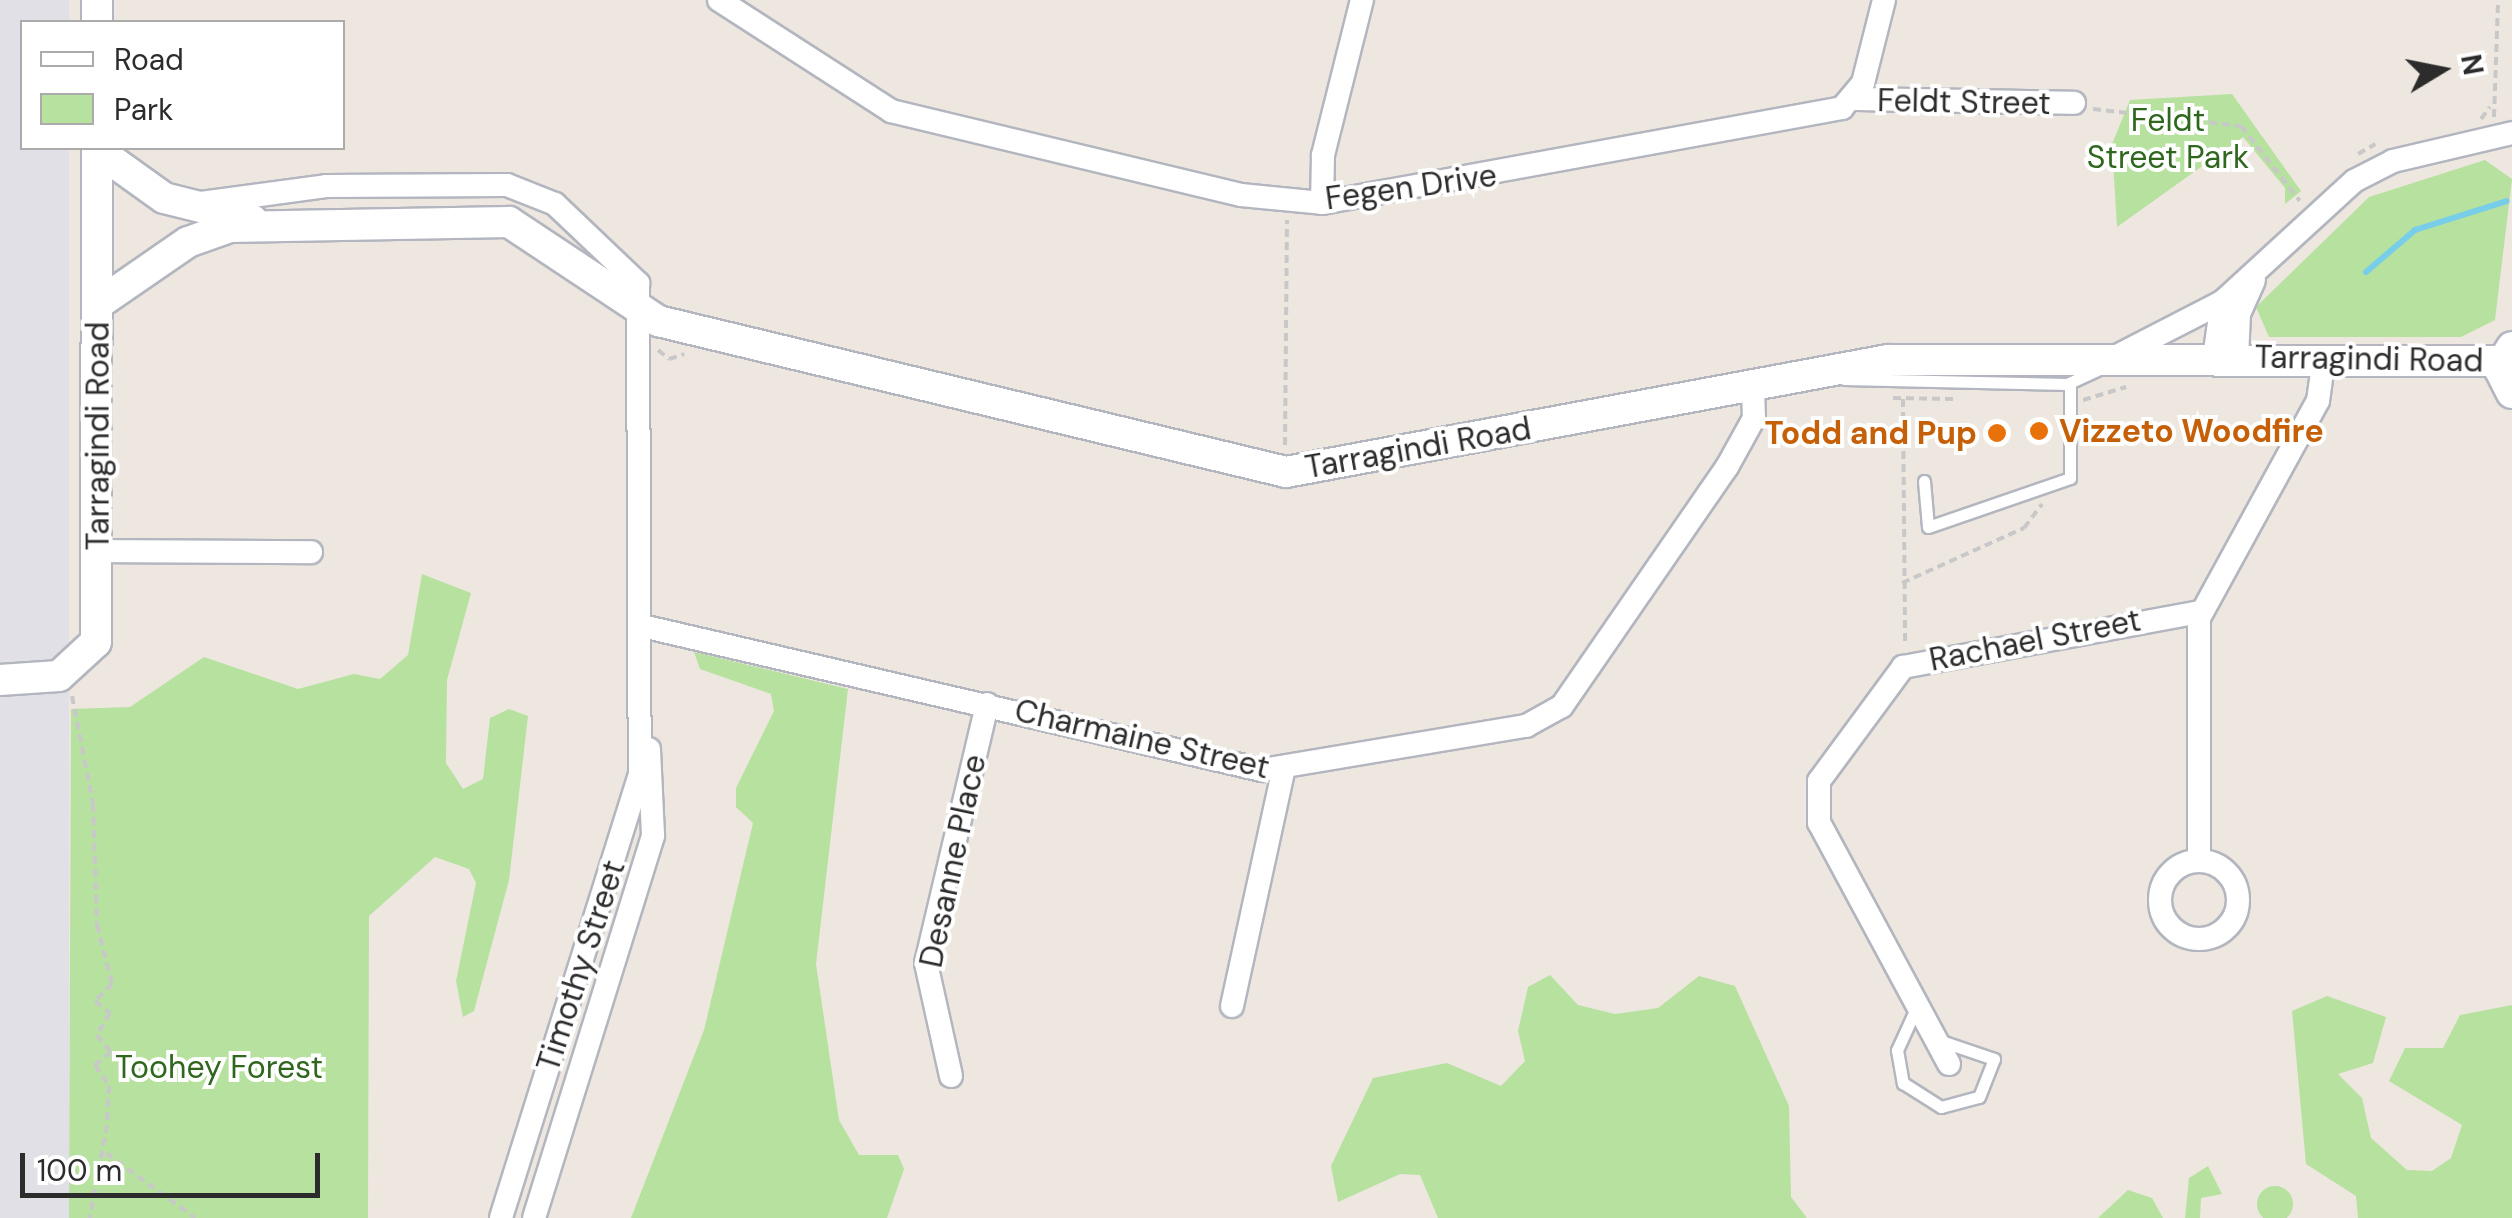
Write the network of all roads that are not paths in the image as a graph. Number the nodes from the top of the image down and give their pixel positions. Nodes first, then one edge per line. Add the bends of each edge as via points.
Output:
1 (719, 0) edge
2 (1362, 0) edge
3 (1884, 0) edge
4 (1854, 99) junction
5 (2074, 103) dead end
6 (2504, 128) edge
7 (97, 150) edge
8 (99, 150) edge
9 (178, 202) junction
10 (1322, 203) junction
11 (260, 222) junction
12 (174, 250) junction
13 (2258, 273) junction
14 (2222, 302) junction
15 (98, 304) junction
16 (636, 312) junction
17 (2506, 354) edge
18 (2225, 358) junction
19 (2324, 358) junction
20 (2112, 359) junction
21 (1812, 374) junction
22 (2070, 383) junction
23 (1753, 386) junction
24 (2512, 393) edge
25 (1924, 480) dead end
26 (98, 552) junction
27 (311, 552) dead end
28 (2201, 612) junction
29 (642, 626) junction
30 (0, 680) edge
31 (987, 704) junction
32 (644, 711) junction
33 (1284, 772) junction
34 (2199, 860) dead end
35 (1918, 1004) junction
36 (1232, 1006) dead end
37 (1938, 1040) junction
38 (1949, 1064) dead end
39 (950, 1076) dead end
40 (501, 1218) edge
41 (534, 1218) edge

1 - 10 street, Fegen Drive via 891,111 1241,194
2 - 10 street via 1322,155
3 - 4 street
4 - 5 street, Feldt Street
4 - 10 street, Fegen Drive via 1807,117
6 - 13 street, Tarragindi Road via 2370,170
7 - 15 street
8 - 9 street, Tarragindi Road
9 - 11 street, Tarragindi Road
9 - 12 street
9 - 16 street via 326,186 525,189 625,264 638,283
11 - 12 street, Tarragindi Road
11 - 16 street, Tarragindi Road via 509,222
12 - 15 street, Tarragindi Road
13 - 14 street, Tarragindi Road
13 - 18 street, Tarragindi Road
14 - 18 street, Tarragindi Road
14 - 20 street
15 - 26 street, Tarragindi Road
16 - 23 street, Tarragindi Road via 1286,472
16 - 29 street, Timothy Street
17 - 19 street, Tarragindi Road
17 - 24 street
18 - 19 street, Tarragindi Road
18 - 20 street, Tarragindi Road
19 - 28 street via 2318,400
20 - 21 street, Tarragindi Road via 1907,359
20 - 22 lane
21 - 22 lane
21 - 23 street, Tarragindi Road
22 - 25 lane via 2074,472 1928,527
23 - 33 street, Charmaine Street via 1754,418 1727,467 1562,706 1526,726
26 - 27 street
26 - 30 street, Tarragindi Road via 96,642 58,676
28 - 34 street
28 - 35 street, Rachael Street via 1911,664 1864,715 1813,802
29 - 31 street, Charmaine Street
29 - 32 street, Timothy Street
31 - 33 street, Charmaine Street
31 - 39 street, Desanne Place via 926,963
32 - 40 street, Timothy Street via 632,805
32 - 41 street, Timothy Street via 656,822
33 - 36 street
35 - 37 street, Rachael Street
35 - 37 lane via 1898,1050 1906,1086 1944,1107 1985,1092 1996,1070 1988,1051
37 - 38 street, Rachael Street

